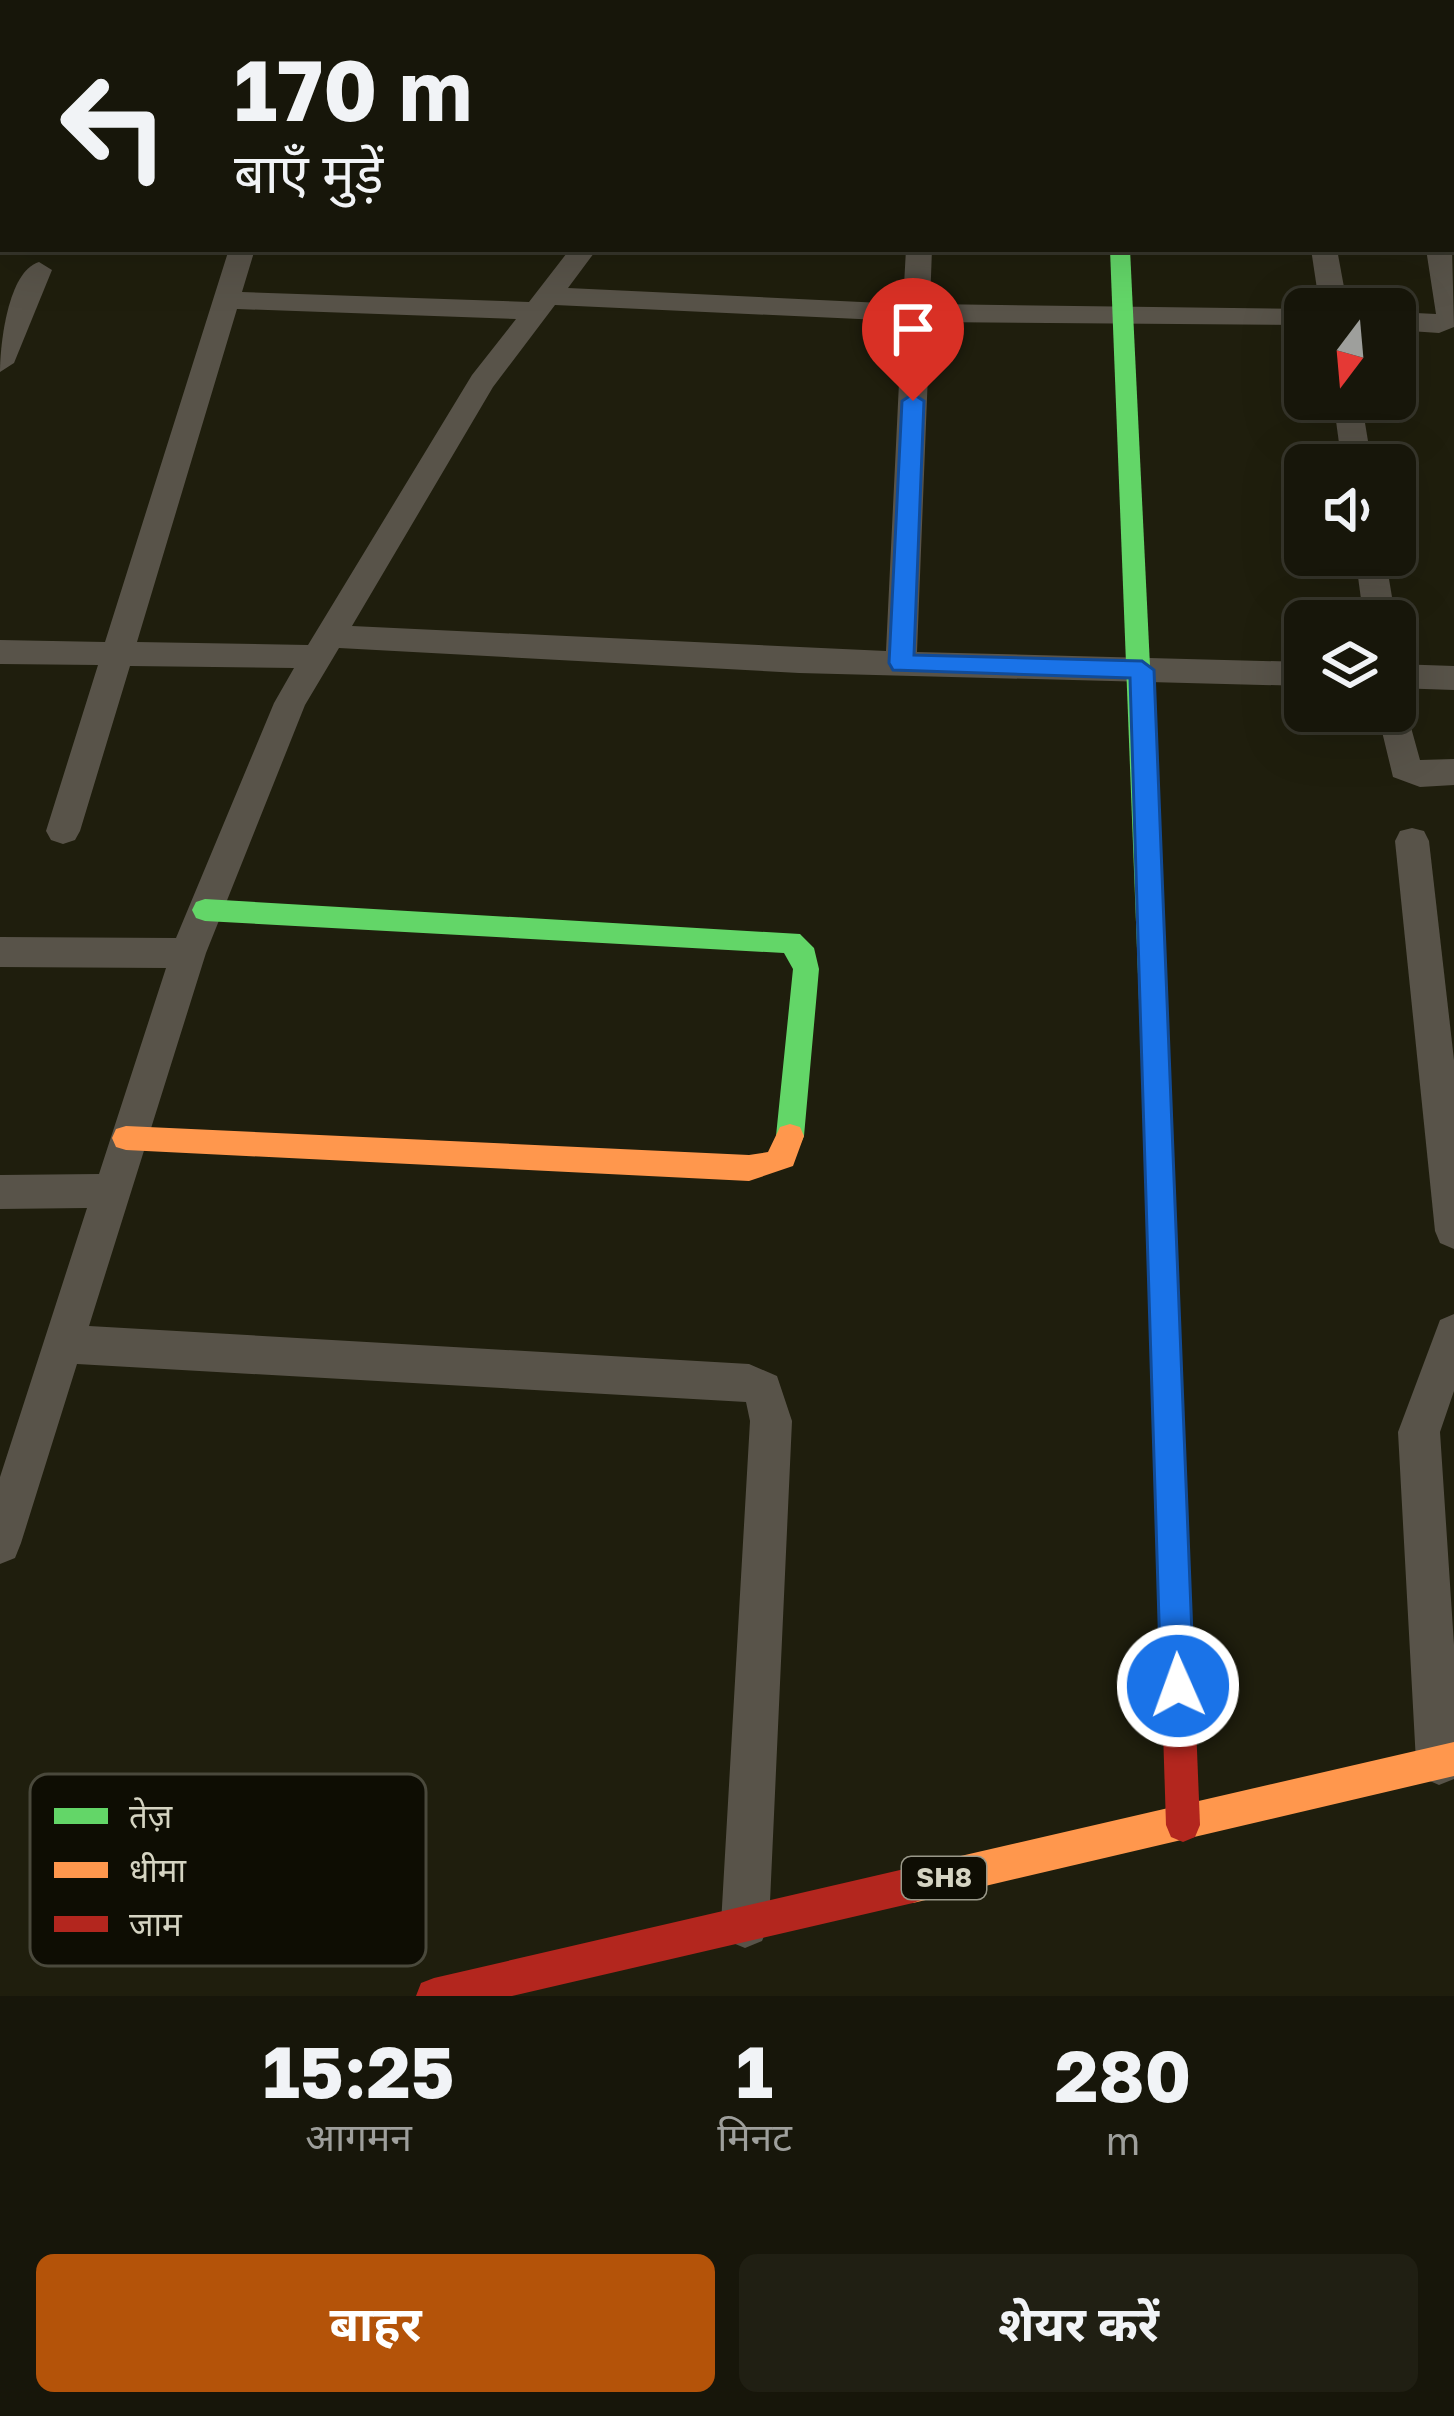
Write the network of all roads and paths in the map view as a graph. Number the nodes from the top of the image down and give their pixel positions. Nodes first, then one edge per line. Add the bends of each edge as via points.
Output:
1 (241, 252) edge
2 (582, 252) edge
3 (920, 252) edge
4 (1120, 252) edge
5 (1324, 252) edge
6 (1439, 252) edge
7 (39, 270) dead end
8 (1330, 288) edge
9 (226, 301) junction
10 (542, 303) junction
11 (1123, 313) junction
12 (917, 314) junction
13 (1284, 316) edge
14 (1416, 322) edge
15 (0, 363) edge
16 (322, 646) junction
17 (0, 652) edge
18 (114, 654) junction
19 (901, 663) junction
20 (1142, 670) junction
21 (1284, 673) edge
22 (1416, 677) edge
23 (1454, 678) edge
24 (1397, 732) edge
25 (1454, 772) edge
26 (63, 831) dead end
27 (1412, 842) dead end
28 (206, 910) junction
29 (0, 952) edge
30 (188, 953) junction
31 (126, 1138) junction
32 (110, 1191) junction
33 (0, 1192) edge
34 (1454, 1231) edge
35 (1454, 1333) edge
36 (63, 1344) junction
37 (0, 1544) edge
38 (1447, 1760) edge
39 (1183, 1825) junction
40 (745, 1924) junction
41 (434, 1996) edge

1 - 9 street
2 - 10 street
3 - 12 street
4 - 11 street
5 - 8 street
6 - 14 street via 1450,317
7 - 15 street
9 - 10 street
9 - 18 street
10 - 12 street
10 - 16 street via 482,382
11 - 12 street
11 - 13 street
11 - 20 street
12 - 19 street
16 - 18 street
16 - 19 street
16 - 28 street via 290,703
17 - 18 street
18 - 26 street
19 - 20 street
20 - 21 street
20 - 39 street
22 - 23 street
24 - 25 street via 1405,768
27 - 34 street
28 - 30 street
28 - 31 street via 791,942 806,969 788,1154 749,1168
29 - 30 street
30 - 31 street
31 - 32 street
32 - 33 street
32 - 36 street
35 - 38 street via 1419,1432
36 - 37 street
36 - 40 street via 749,1383 763,1390 772,1421
38 - 39 street, SH8
39 - 40 street, SH8
40 - 41 street, SH8

